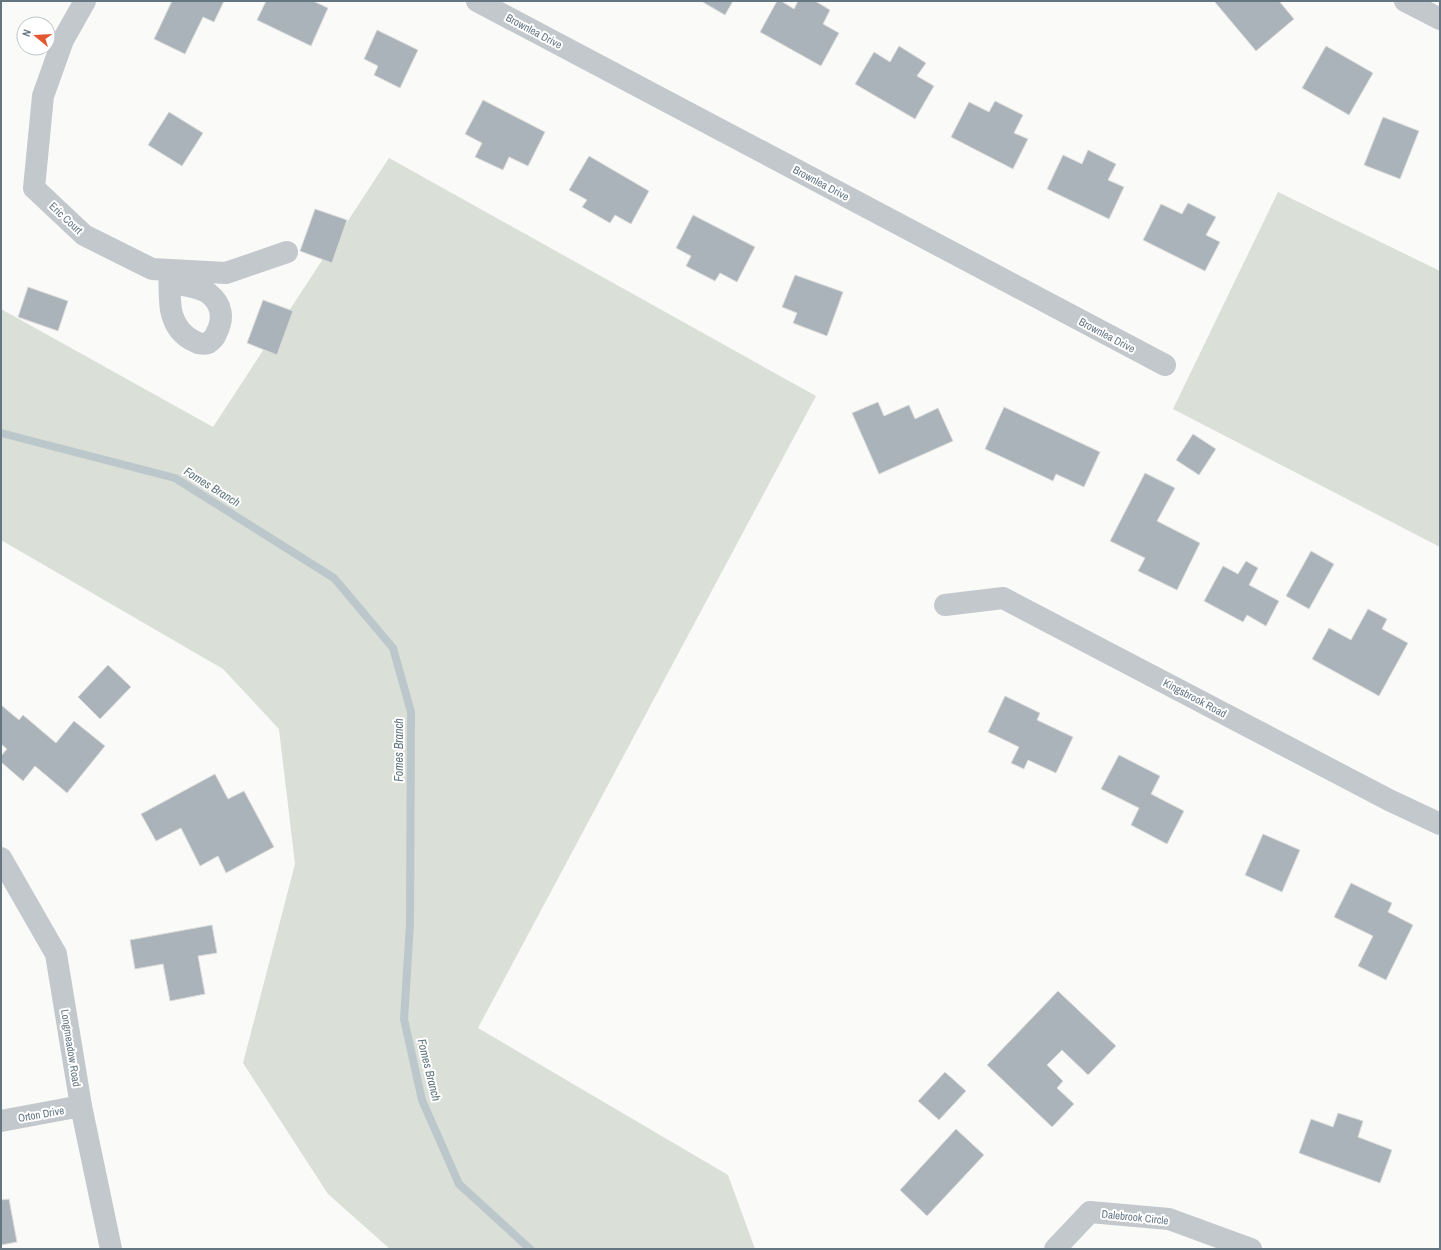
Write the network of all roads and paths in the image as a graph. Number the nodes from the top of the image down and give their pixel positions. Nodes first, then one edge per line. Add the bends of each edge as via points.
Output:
1 (85, 1) edge
2 (477, 1) edge
3 (1405, 1) edge
4 (1440, 19) edge
5 (287, 252) dead end
6 (1165, 365) dead end
7 (945, 605) dead end
8 (1440, 824) edge
9 (1, 858) edge
10 (81, 1106) junction
11 (1, 1121) edge
12 (110, 1249) edge
13 (1055, 1249) edge
14 (1251, 1249) edge

1 - 5 street, Eric Court via 63,40 43,96 34,188 84,235 170,277 226,273
2 - 6 street, Brownlea Drive
3 - 4 street
7 - 8 street, Kingsbrook Road via 1003,598
9 - 10 street, Longmeadow Road via 56,954
10 - 11 street, Orton Drive
10 - 12 street, Longmeadow Road
13 - 14 street, Dalebrook Circle via 1090,1212 1169,1219

